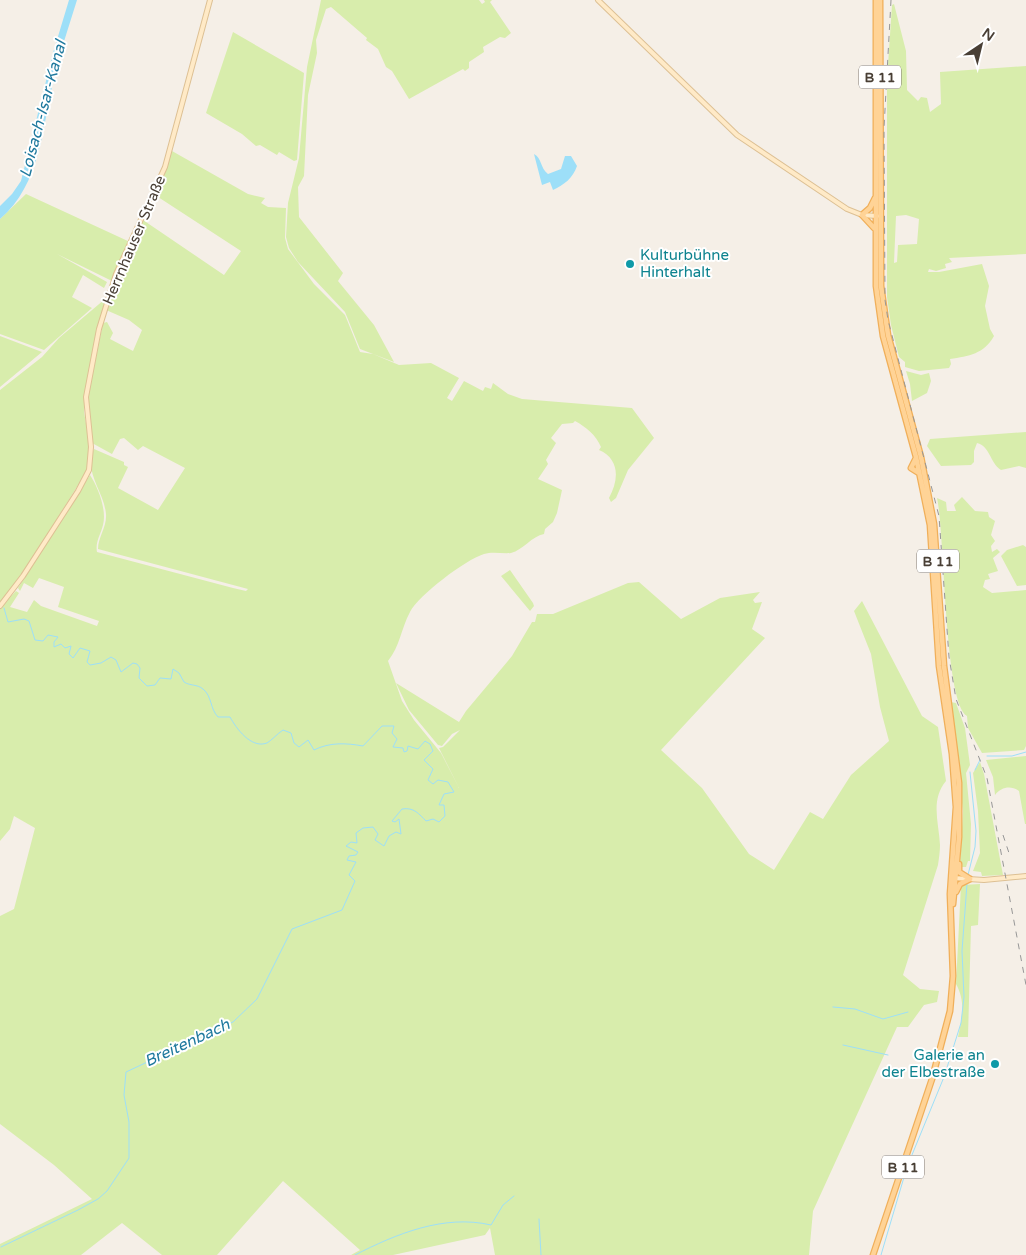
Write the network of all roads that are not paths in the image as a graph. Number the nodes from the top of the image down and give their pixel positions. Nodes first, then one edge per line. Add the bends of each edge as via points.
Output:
1 (210, 0) edge
2 (598, 0) edge
3 (875, 0) edge
4 (881, 0) edge
5 (878, 7) junction
6 (875, 197) junction
7 (862, 215) junction
8 (875, 216) junction
9 (881, 216) junction
10 (875, 229) junction
11 (0, 606) edge
12 (958, 853) junction
13 (1026, 876) edge
14 (953, 878) junction
15 (970, 879) junction
16 (954, 900) junction
17 (952, 916) junction
18 (873, 1255) edge

1 - 11 street, Herrnhauser Straße via 165,167 116,274 99,329 86,397 91,447 89,470 23,576
2 - 7 street via 737,135 841,205
3 - 5 main road, B 11
4 - 5 main road, B 11
5 - 6 main road, B 11
5 - 9 main road, B 11
6 - 7 main road
6 - 8 main road, B 11
7 - 8 street
7 - 10 main road
8 - 9 street
8 - 10 main road, B 11
9 - 12 main road, B 11 via 880,286 885,322 921,457 934,524 944,666 959,782
10 - 14 main road, B 11 via 876,286 881,322 916,457 911,468 920,474 933,554 939,666 955,782
12 - 14 main road, B 11
12 - 15 main road via 959,872
13 - 15 street
14 - 15 street
14 - 16 main road, B 11
14 - 17 main road, B 11
15 - 16 main road via 960,884
16 - 17 main road, B 11
17 - 18 main road, B 11 via 953,981 948,1022

